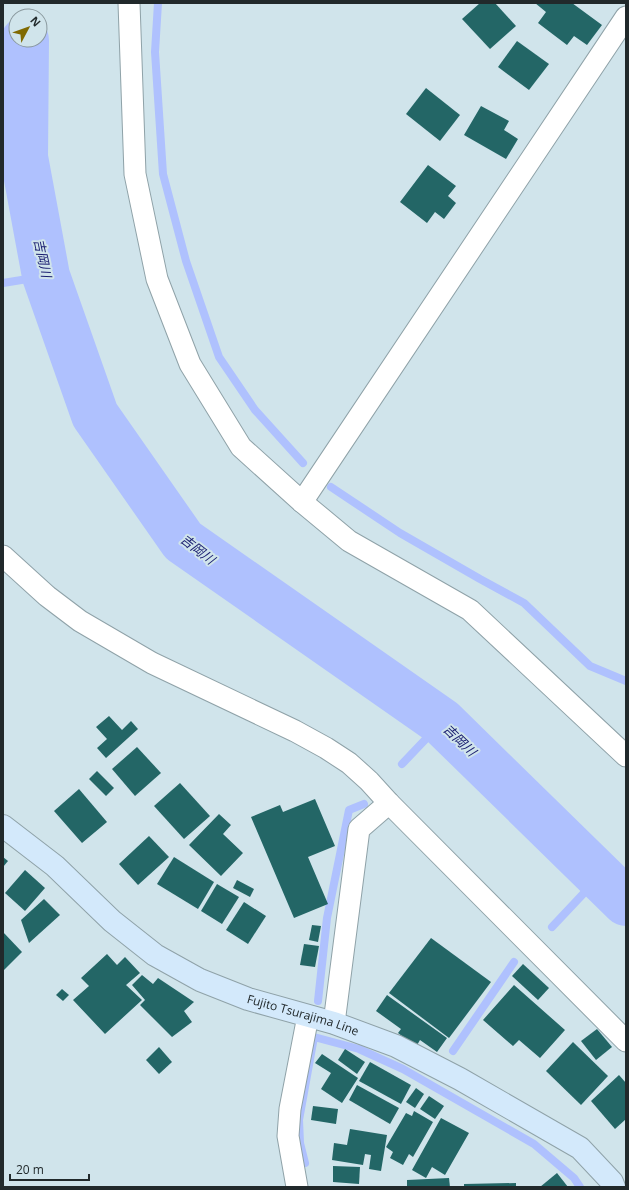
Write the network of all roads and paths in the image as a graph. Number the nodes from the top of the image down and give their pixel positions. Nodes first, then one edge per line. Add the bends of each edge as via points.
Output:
1 (129, 3) edge
2 (626, 17) edge
3 (302, 502) junction
4 (3, 556) edge
5 (626, 756) edge
6 (389, 803) junction
7 (3, 826) edge
8 (308, 1016) junction
9 (334, 1023) junction
10 (626, 1041) edge
11 (297, 1187) edge
12 (614, 1187) edge

1 - 3 street via 135,174 157,279 190,364 241,447
2 - 3 street
3 - 5 street via 349,541 470,610
4 - 6 street via 46,596 80,621 152,663 326,748 349,763
6 - 9 street via 359,829
6 - 10 street
7 - 8 main road, Fujito Tsurajima Line via 55,866 112,921 155,955 200,980 248,999
8 - 9 main road, Fujito Tsurajima Line
8 - 11 street via 290,1110 288,1136
9 - 12 main road, Fujito Tsurajima Line via 396,1046 428,1062 580,1148

